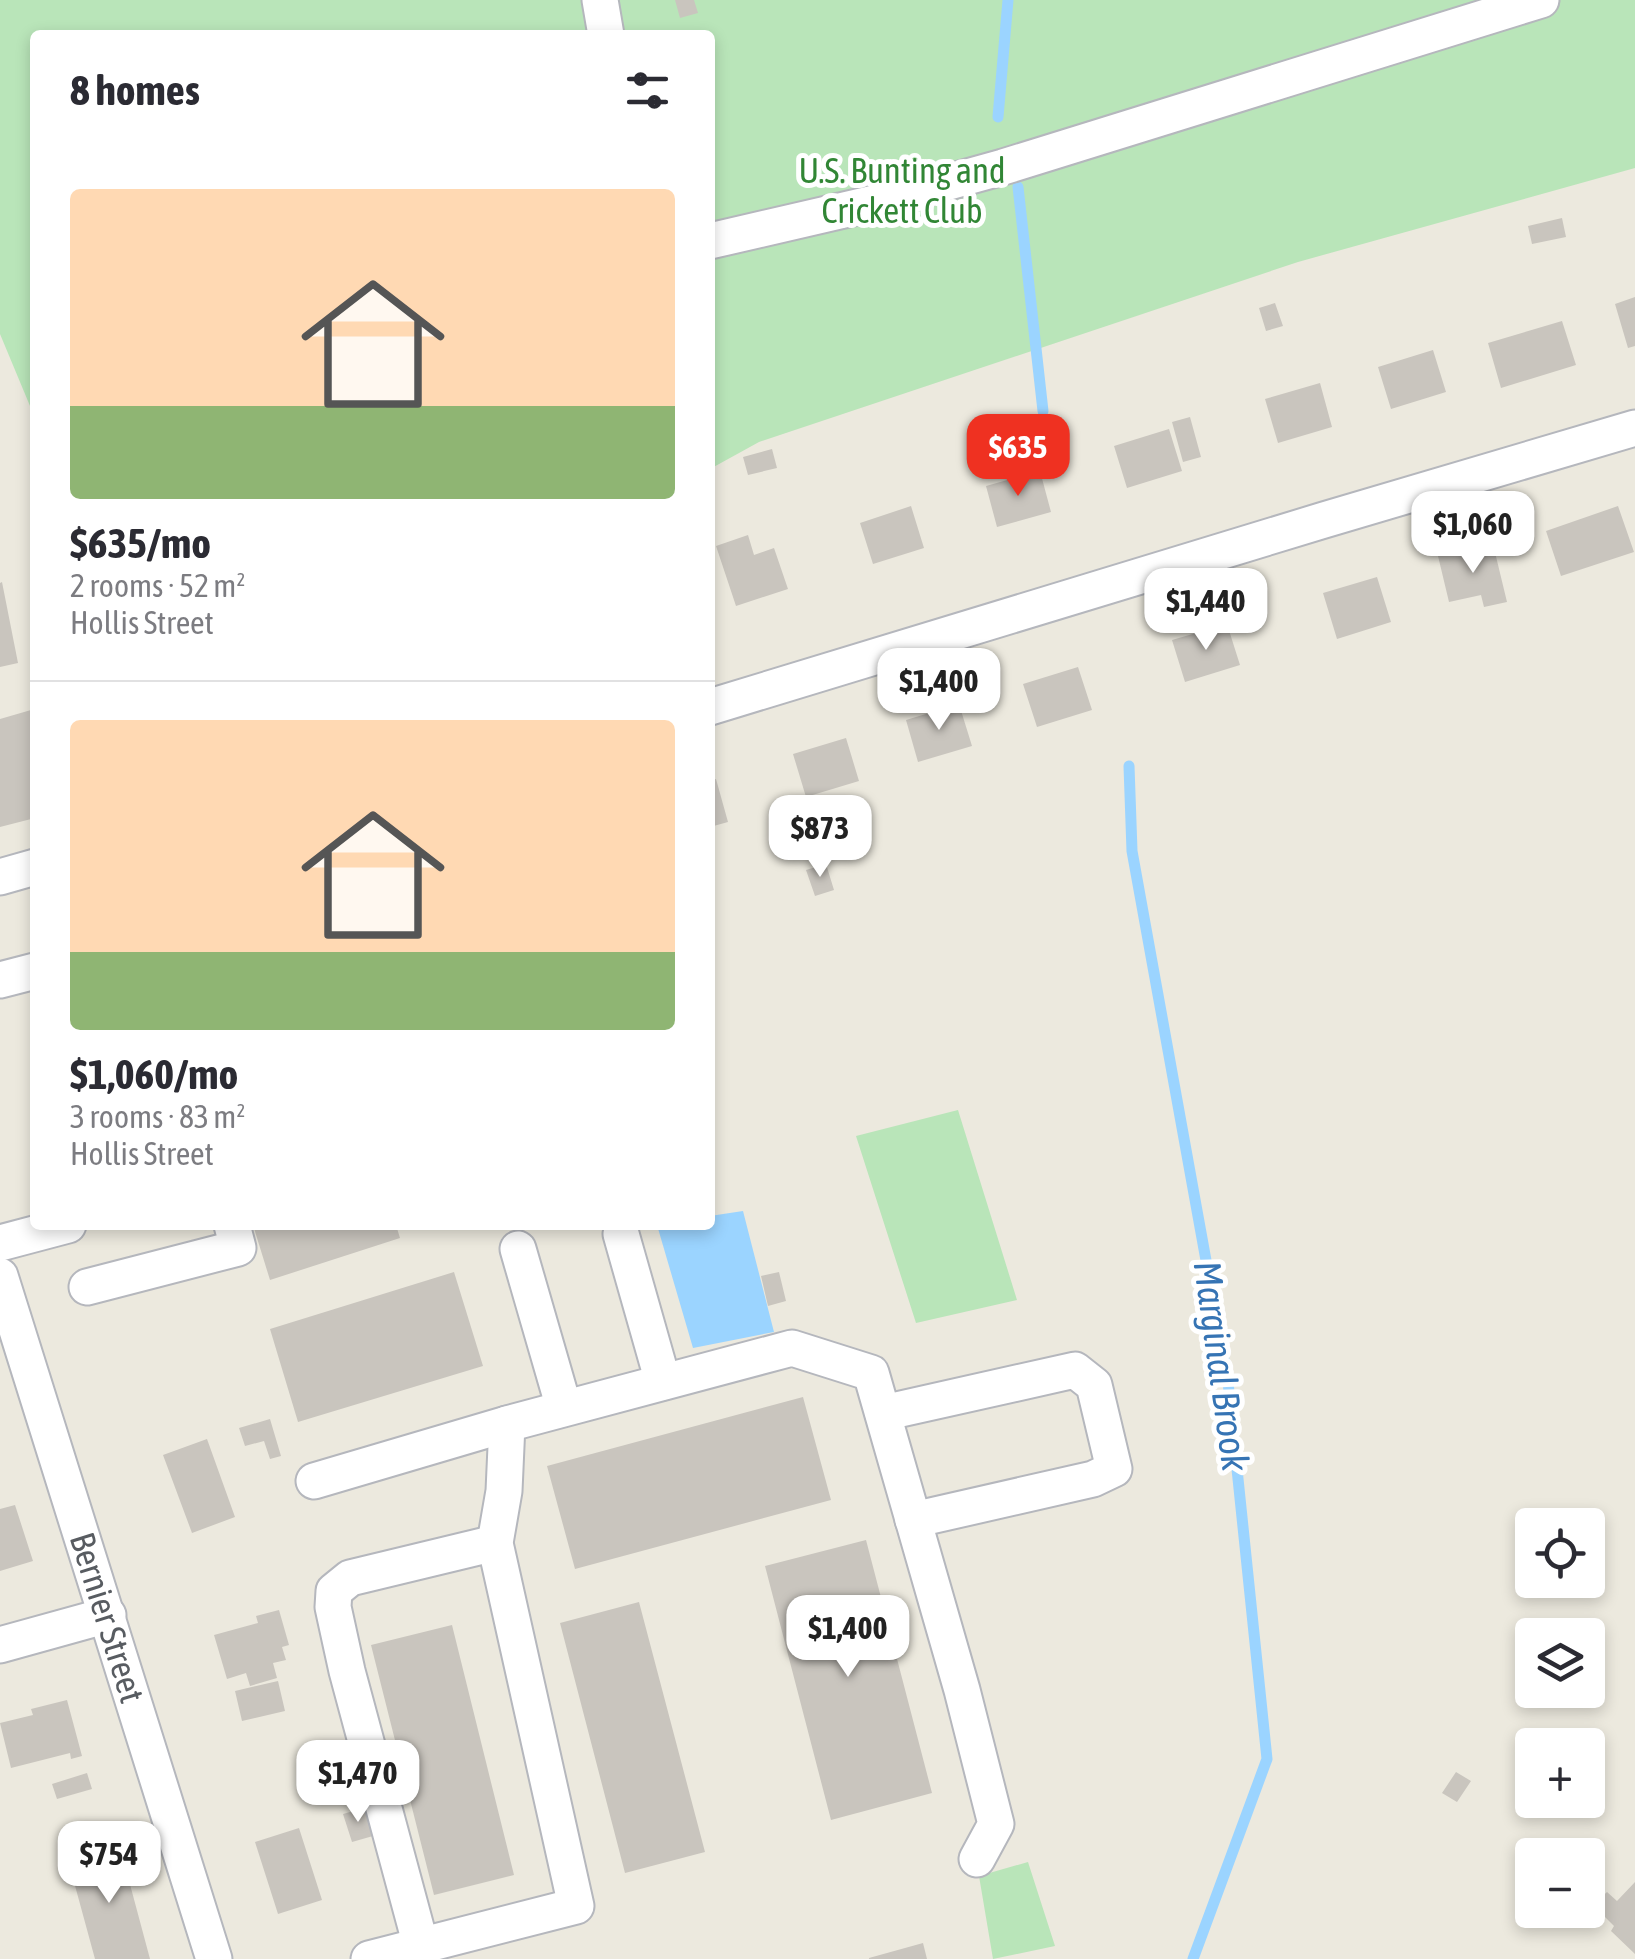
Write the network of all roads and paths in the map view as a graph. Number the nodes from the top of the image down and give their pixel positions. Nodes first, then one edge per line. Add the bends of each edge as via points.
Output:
1 (600, 0) edge
2 (1540, 0) edge
3 (605, 30) edge
4 (715, 240) edge
5 (1635, 428) edge
6 (715, 705) edge
7 (30, 869) edge
8 (0, 878) edge
9 (30, 972) edge
10 (0, 980) edge
11 (49, 1230) edge
12 (233, 1230) edge
13 (620, 1234) dead end
14 (0, 1243) edge
15 (518, 1249) dead end
16 (0, 1276) edge
17 (87, 1288) dead end
18 (662, 1382) junction
19 (564, 1408) junction
20 (883, 1413) junction
21 (508, 1424) junction
22 (314, 1481) dead end
23 (913, 1520) junction
24 (494, 1544) junction
25 (108, 1616) junction
26 (0, 1645) edge
27 (977, 1859) dead end
28 (421, 1946) junction
29 (214, 1959) edge
30 (369, 1959) edge

1 - 3 street
2 - 4 street via 1003,167
5 - 6 street
7 - 8 street
9 - 10 street
11 - 14 street
12 - 17 street via 238,1248
13 - 18 street
15 - 19 street
16 - 25 street, Bernier Street
18 - 19 street
18 - 20 street via 792,1348 871,1373
19 - 21 street
20 - 23 street
20 - 23 street via 1075,1370 1094,1385 1114,1469
21 - 22 street
21 - 24 street
23 - 27 street via 996,1824
24 - 28 street via 576,1906
24 - 28 street via 350,1578 334,1591 348,1671
25 - 26 street
25 - 29 street, Bernier Street
28 - 30 street

